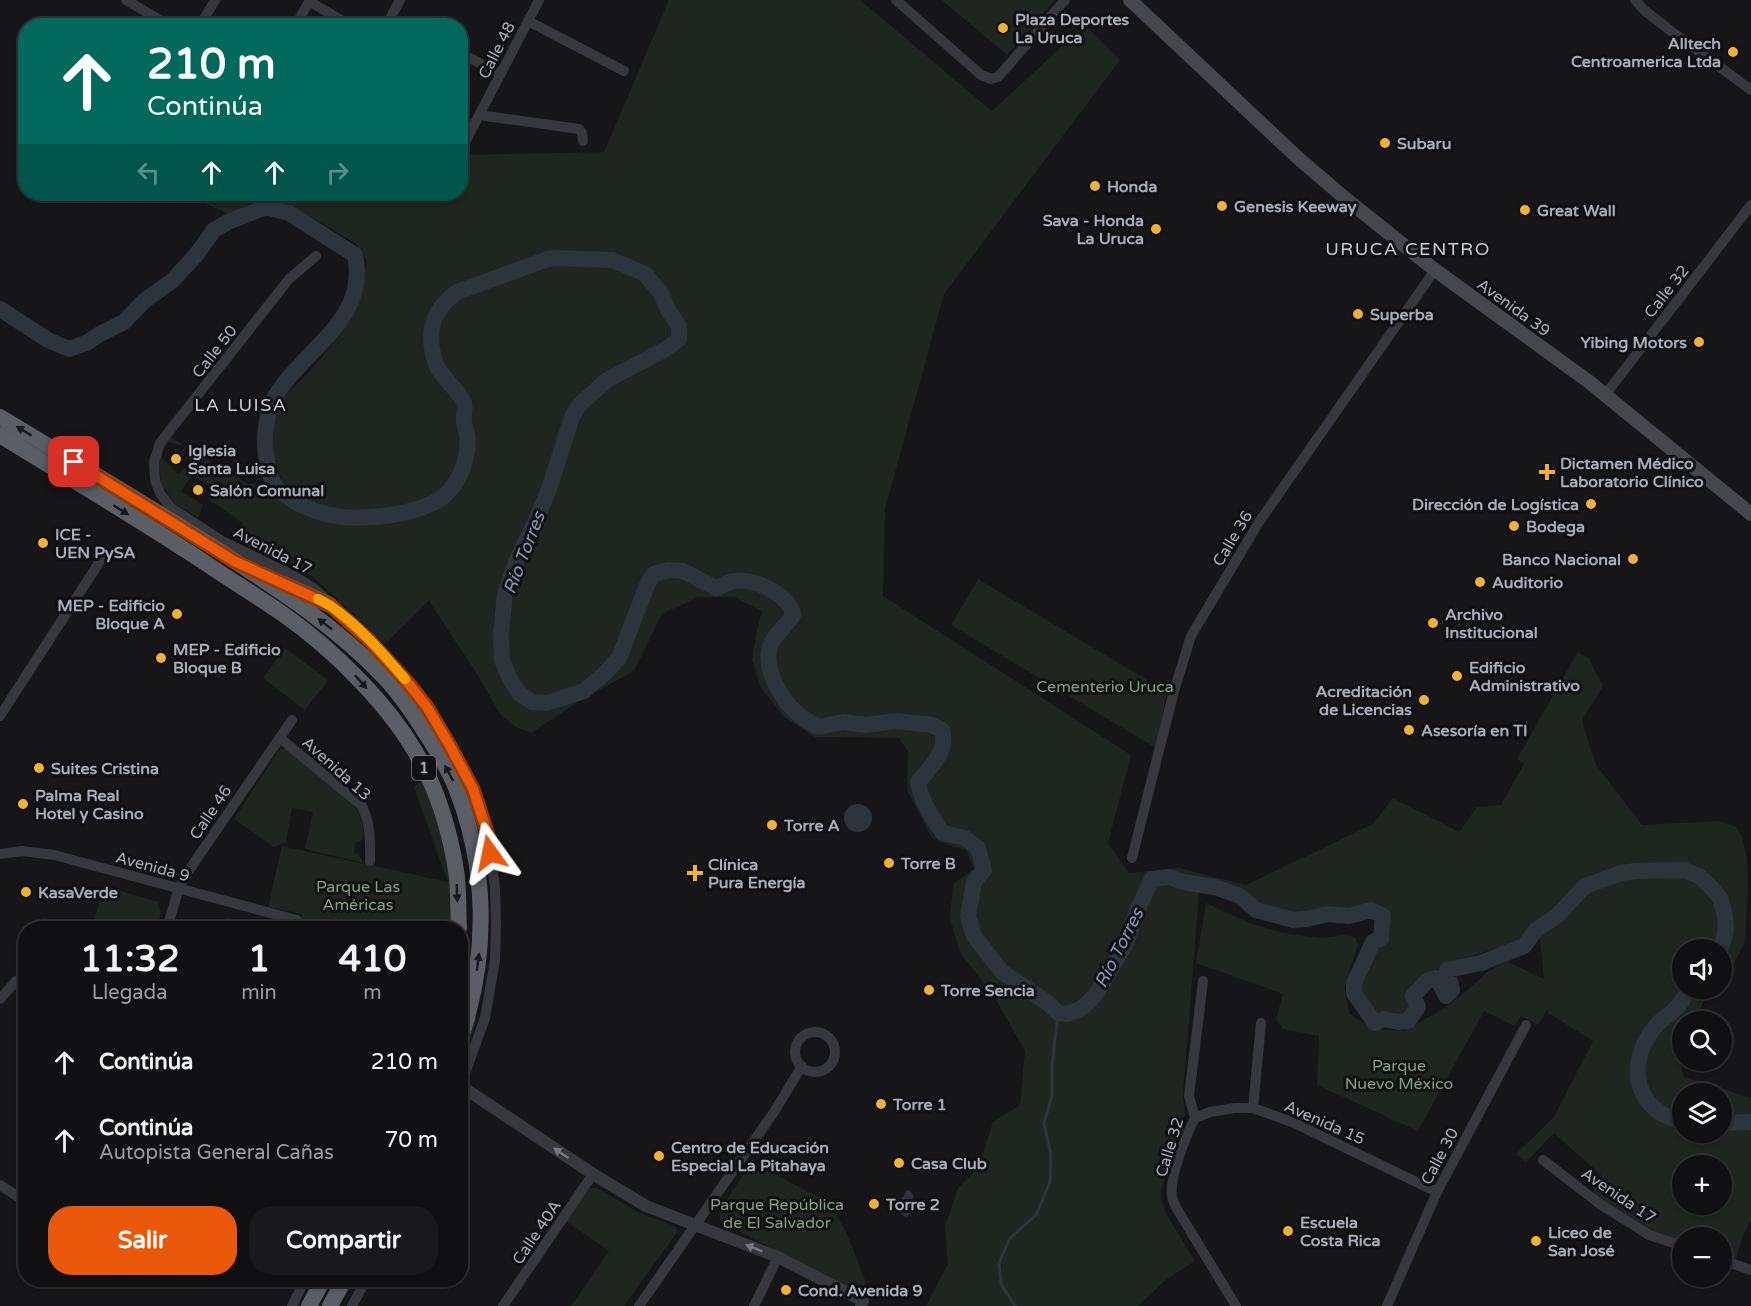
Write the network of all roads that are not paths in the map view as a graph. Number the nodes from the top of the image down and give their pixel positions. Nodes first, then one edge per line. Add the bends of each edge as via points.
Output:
1 (126, 0) edge
2 (215, 0) edge
3 (400, 0) edge
4 (539, 0) edge
5 (896, 0) edge
6 (1065, 0) edge
7 (1635, 0) edge
8 (310, 1) edge
9 (1133, 1) edge
10 (156, 18) edge
11 (205, 18) edge
12 (300, 18) edge
13 (338, 18) edge
14 (390, 18) edge
15 (528, 21) junction
16 (468, 57) edge
17 (624, 71) dead end
18 (501, 74) junction
19 (1751, 90) edge
20 (479, 115) junction
21 (468, 136) edge
22 (583, 141) dead end
23 (1751, 205) edge
24 (316, 256) dead end
25 (1435, 270) junction
26 (1605, 395) junction
27 (0, 417) edge
28 (0, 435) edge
29 (170, 507) joint
30 (1751, 514) edge
31 (102, 558) dead end
32 (234, 561) junction
33 (330, 605) junction
34 (0, 716) edge
35 (292, 720) dead end
36 (280, 738) junction
37 (0, 854) edge
38 (1132, 858) dead end
39 (370, 861) dead end
40 (179, 888) junction
41 (297, 920) dead end
42 (168, 921) edge
43 (459, 921) edge
44 (1203, 981) dead end
45 (18, 982) edge
46 (0, 999) edge
47 (468, 1008) edge
48 (1261, 1023) dead end
49 (1526, 1025) dead end
50 (802, 1066) dead end
51 (468, 1067) edge
52 (468, 1092) edge
53 (1253, 1108) junction
54 (1196, 1118) junction
55 (1543, 1160) dead end
56 (593, 1174) junction
57 (0, 1185) edge
58 (1437, 1192) junction
59 (18, 1197) edge
60 (697, 1225) junction
61 (1672, 1242) edge
62 (778, 1257) junction
63 (1732, 1263) edge
64 (1751, 1270) edge
65 (301, 1287) edge
66 (319, 1287) edge
67 (340, 1287) edge
68 (362, 1287) edge
69 (863, 1304) edge
70 (291, 1306) edge
71 (309, 1306) edge
72 (330, 1306) edge
73 (352, 1306) edge
74 (503, 1306) edge
75 (639, 1306) edge
76 (754, 1306) edge
77 (1236, 1306) edge
78 (1387, 1306) edge

1 - 10 street
2 - 11 street
3 - 14 street
4 - 15 street, Calle 48
5 - 6 street via 981,75 992,79
7 - 19 street
8 - 12 street
8 - 13 street
9 - 25 main road, Avenida 39 via 1298,158
15 - 17 street
15 - 18 street, Calle 48
16 - 18 street
18 - 20 street, Calle 48
20 - 21 street, Calle 48
20 - 22 street via 579,129
23 - 26 street, Calle 32
24 - 29 street, Calle 50 via 289,279 160,443 154,462 155,480
25 - 26 main road, Avenida 39
25 - 38 street, Calle 36 via 1259,522 1191,636
26 - 30 main road, Avenida 39
32 -> 27 highway, 1
28 -> 43 highway, 1 via 285,615 354,674 396,722 422,762 436,795 457,872
29 - 33 street, Avenida 17 via 222,541 306,582
31 - 34 street
32 - 33 highway
47 -> 32 highway, 1 via 480,950 482,905 471,832 454,782 419,723 386,679 330,627
33 - 51 street, Avenida 17 via 398,670 427,707 473,789 488,835 496,910 495,960 485,1018
35 - 36 street, Calle 46
36 - 39 street, Avenida 13 via 362,806 369,820
36 - 40 street, Calle 46
37 - 40 street, Avenida 9 via 22,851 54,855
40 - 41 street, Avenida 9
40 - 42 street, Calle 46
44 - 54 street, Calle 32 via 1190,1096
45 - 46 street
48 - 53 street
49 - 58 street, Calle 30
50 - 60 street
56 -> 52 street
53 - 54 street, Avenida 15 via 1210,1112
53 - 58 street, Avenida 15 via 1292,1122
54 - 77 street, Calle 32 via 1189,1129 1172,1196
55 - 61 street, Avenida 17 via 1649,1235
56 - 60 street via 645,1206
56 - 74 street, Calle 40A
57 - 59 street
58 - 78 street, Calle 30
62 -> 60 street
60 - 75 street
62 - 69 street
62 - 76 street
63 - 64 street
65 - 70 street
66 - 71 highway
67 - 72 highway
68 - 73 street

